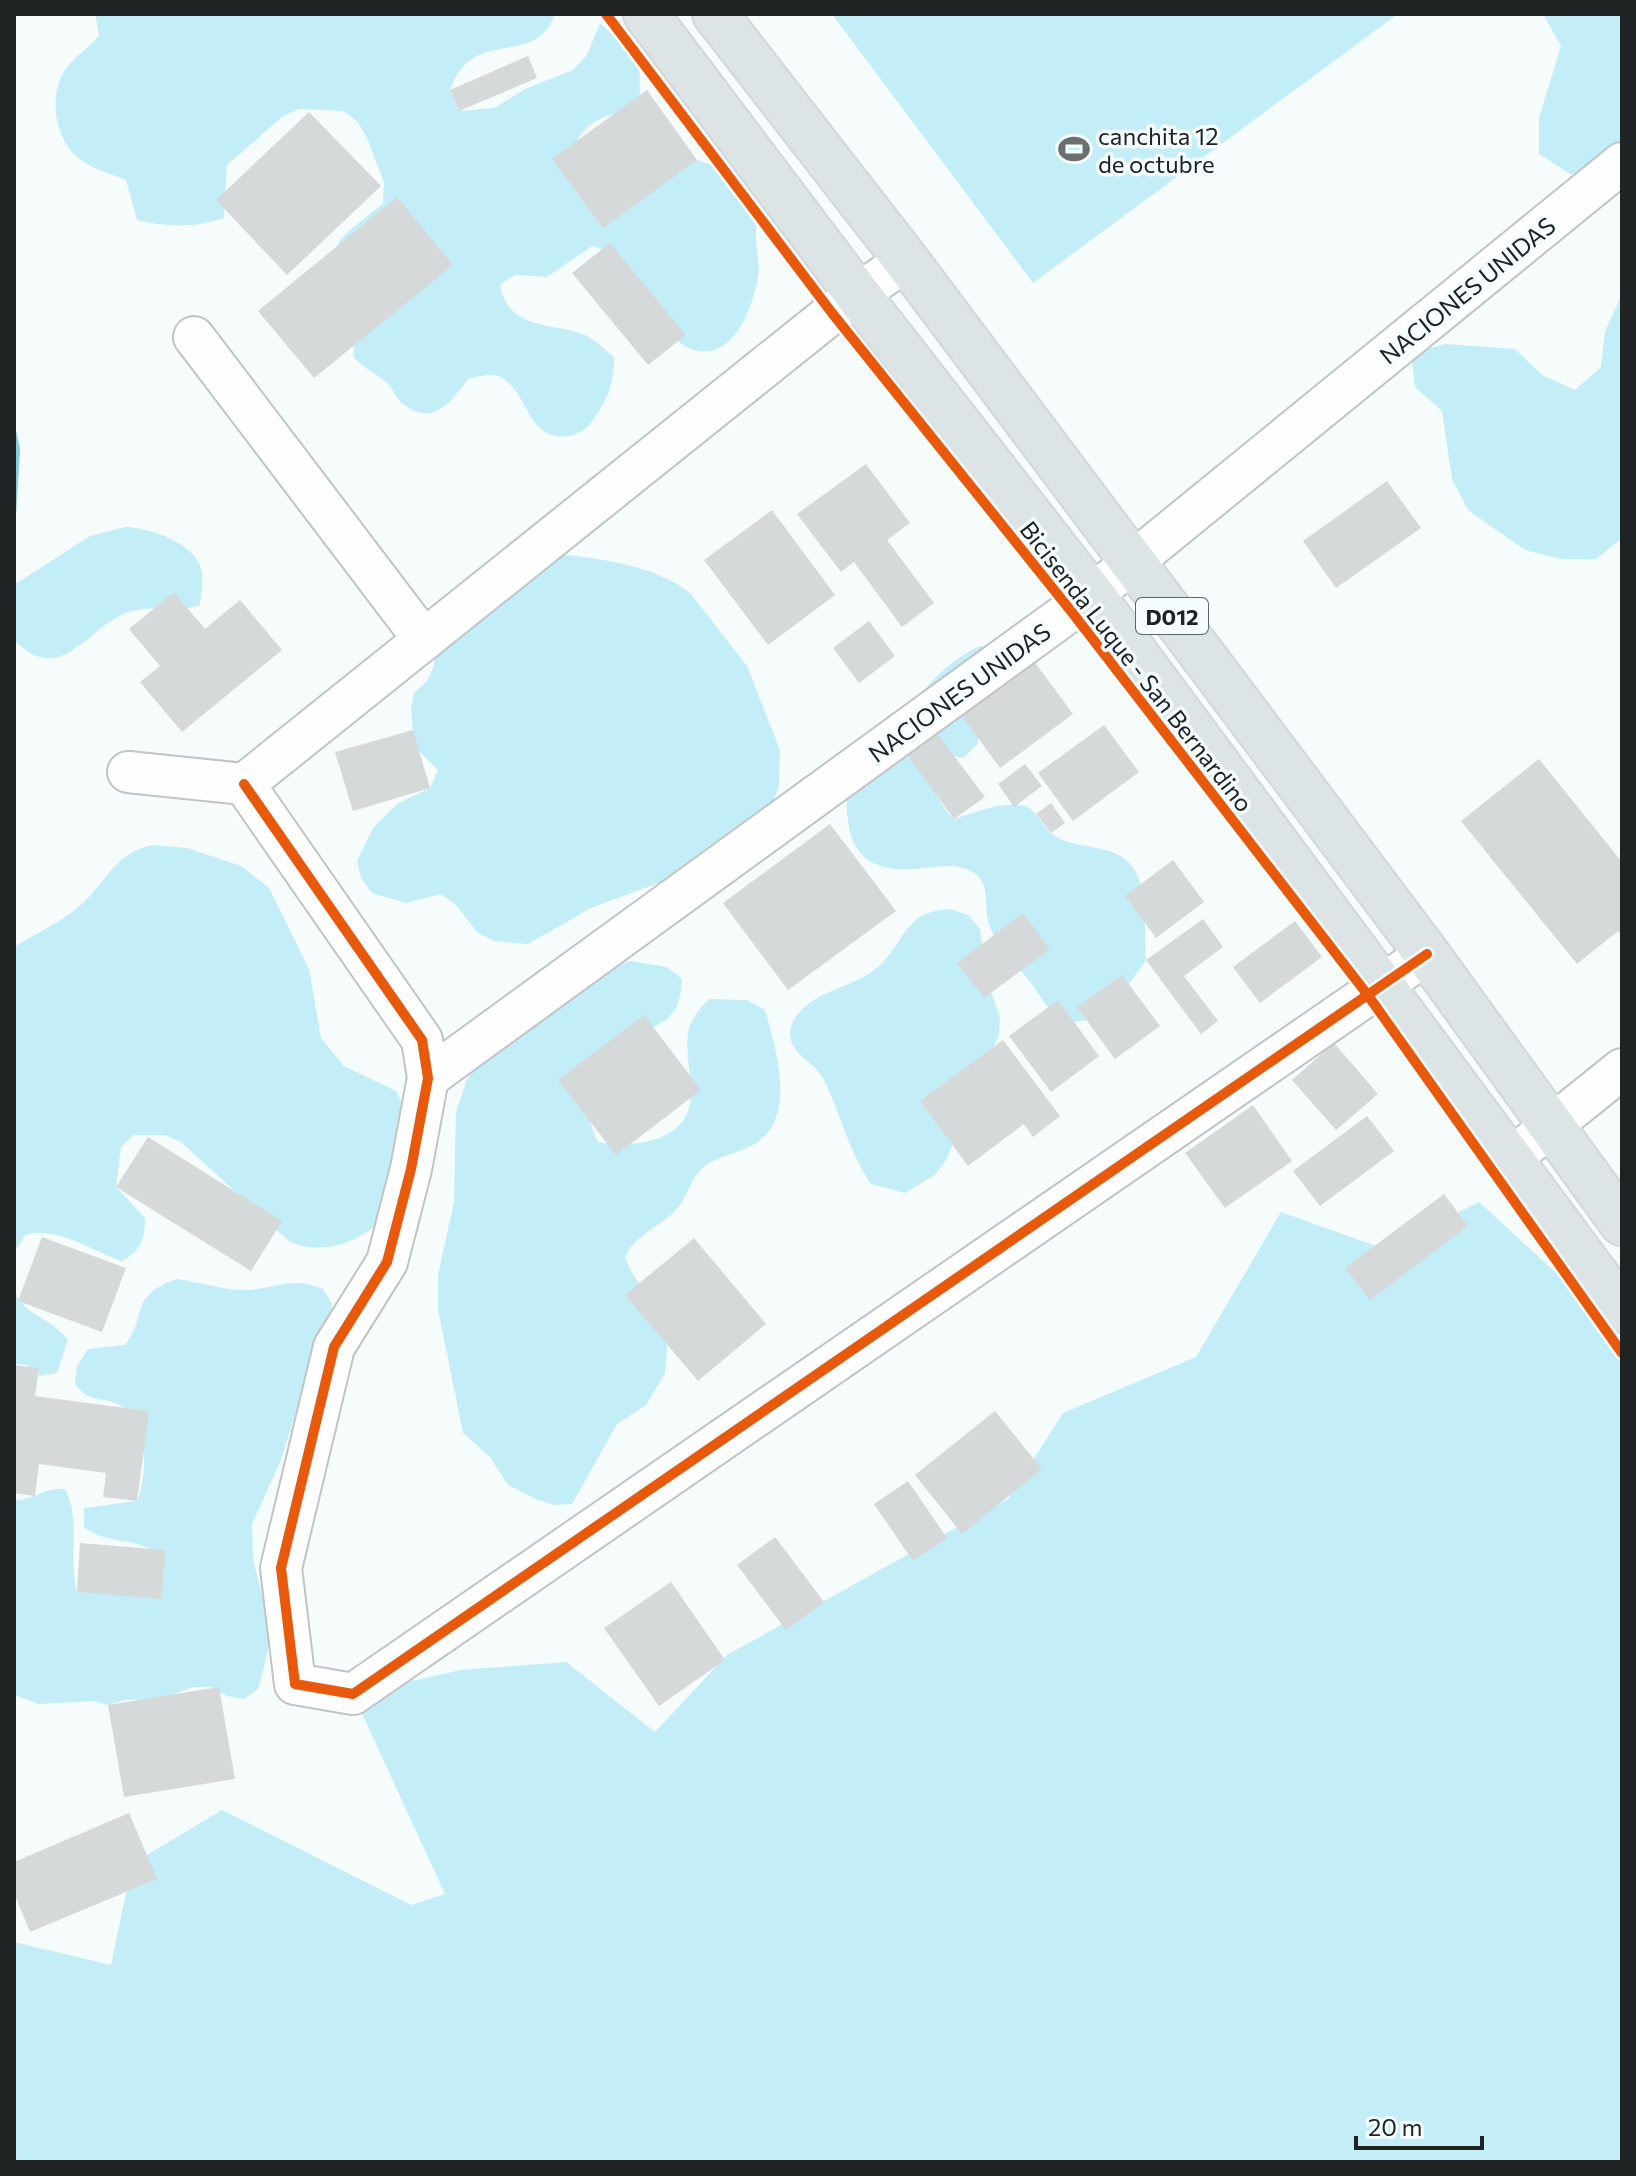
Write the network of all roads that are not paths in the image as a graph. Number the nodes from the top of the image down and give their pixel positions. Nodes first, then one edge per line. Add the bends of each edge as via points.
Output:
1 (646, 14) edge
2 (715, 14) edge
3 (1622, 163) edge
4 (906, 260) junction
5 (858, 295) junction
6 (194, 337) dead end
7 (1133, 564) junction
8 (1092, 595) junction
9 (424, 640) junction
10 (128, 772) dead end
11 (244, 784) junction
12 (1427, 954) junction
13 (1379, 986) junction
14 (1622, 1069) edge
15 (428, 1078) junction
16 (1550, 1127) junction
17 (1510, 1159) junction
18 (1622, 1223) edge
19 (1622, 1310) edge

1 - 5 main road, D012
2 - 4 main road, D012
3 - 7 street, NACIONES UNIDAS
4 - 5 street
4 - 7 main road, D012
5 - 8 main road, D012
5 - 9 street
6 - 9 street
7 - 8 street, NACIONES UNIDAS
7 - 12 main road, D012
8 - 13 main road, D012
8 - 15 street, NACIONES UNIDAS
9 - 11 street
10 - 11 street
11 - 15 street via 422,1040
12 - 13 street
12 - 16 main road, D012
13 - 15 street via 353,1694 295,1684 281,1568 334,1347 387,1262
13 - 17 main road, D012
14 - 16 street
16 - 17 street
16 - 18 main road, D012
17 - 19 main road, D012

